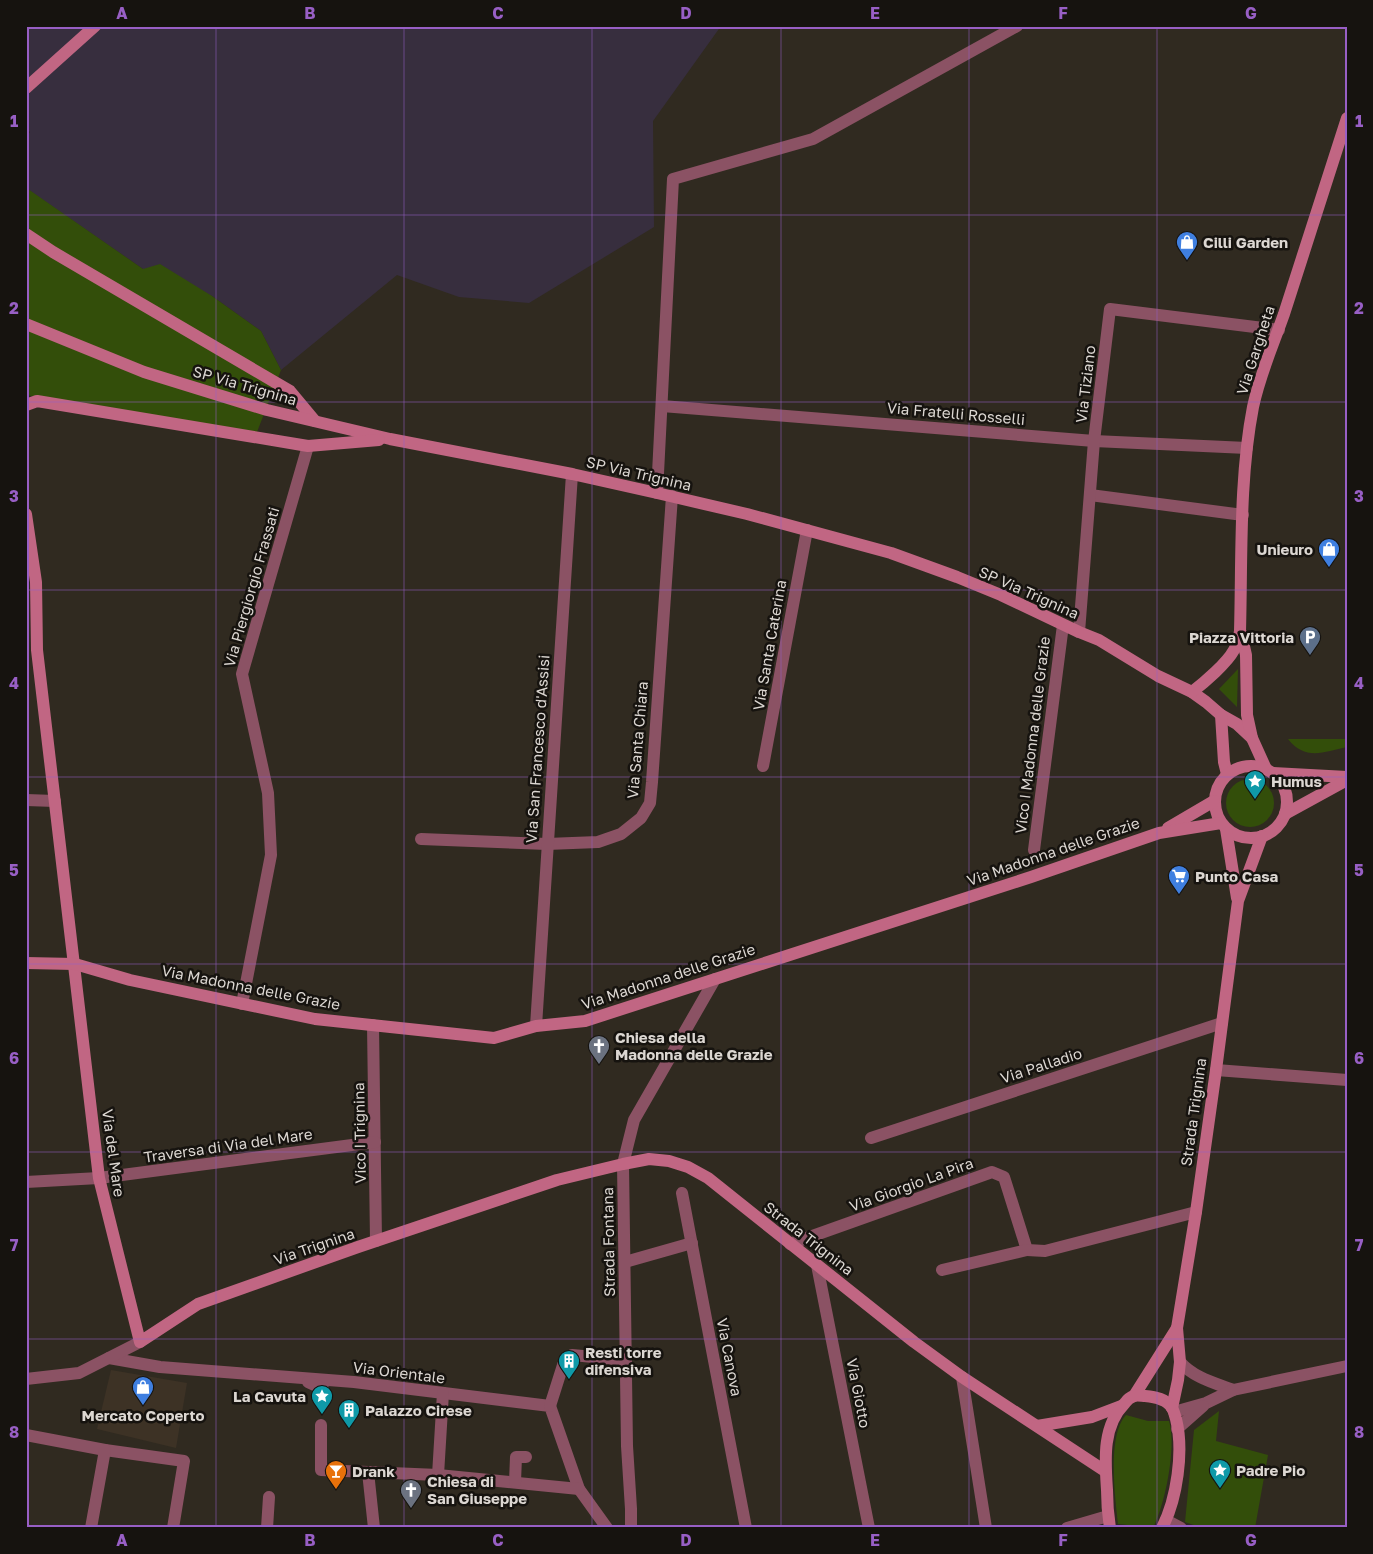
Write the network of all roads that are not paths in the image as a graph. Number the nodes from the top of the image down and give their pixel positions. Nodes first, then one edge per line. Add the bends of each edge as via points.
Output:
1 (95, 26) edge
2 (1017, 26) edge
3 (26, 88) edge
4 (1347, 118) edge
5 (26, 234) edge
6 (26, 324) edge
7 (1279, 330) junction
8 (26, 405) edge
9 (662, 406) junction
10 (315, 421) junction
11 (390, 439) junction
12 (1094, 441) junction
13 (308, 446) junction
14 (1247, 448) junction
15 (572, 474) junction
16 (658, 493) junction
17 (1090, 495) junction
18 (672, 496) junction
19 (26, 514) edge
20 (1242, 515) junction
21 (807, 530) junction
22 (31, 582) edge
23 (1063, 625) junction
24 (1240, 630) junction
25 (1079, 632) junction
26 (1192, 692) junction
27 (1221, 715) junction
28 (1252, 738) junction
29 (764, 766) dead end
30 (1270, 771) junction
31 (1227, 774) junction
32 (1347, 778) edge
33 (26, 800) edge
34 (55, 801) junction
35 (1214, 801) junction
36 (1285, 814) junction
37 (1224, 826) junction
38 (1159, 833) junction
39 (1262, 836) junction
40 (421, 839) dead end
41 (547, 844) junction
42 (1034, 850) dead end
43 (1238, 901) junction
44 (26, 962) edge
45 (75, 964) junction
46 (715, 979) junction
47 (242, 1004) junction
48 (1222, 1023) junction
49 (373, 1025) junction
50 (536, 1026) junction
51 (1216, 1070) junction
52 (1347, 1080) edge
53 (870, 1138) dead end
54 (375, 1142) junction
55 (623, 1164) junction
56 (99, 1178) junction
57 (26, 1182) edge
58 (682, 1192) dead end
59 (1196, 1212) junction
60 (376, 1241) junction
61 (692, 1243) junction
62 (790, 1244) junction
63 (1027, 1250) junction
64 (625, 1262) junction
65 (817, 1265) junction
66 (942, 1270) dead end
67 (1177, 1328) junction
68 (140, 1342) junction
69 (109, 1358) junction
70 (626, 1360) junction
71 (1180, 1362) junction
72 (1347, 1366) edge
73 (962, 1377) junction
74 (299, 1378) junction
75 (27, 1382) edge
76 (1233, 1390) junction
77 (443, 1393) junction
78 (1134, 1396) junction
79 (323, 1400) dead end
80 (1206, 1403) junction
81 (550, 1406) junction
82 (1121, 1406) junction
83 (1173, 1410) junction
84 (322, 1424) dead end
85 (1037, 1426) junction
86 (1177, 1429) junction
87 (26, 1435) edge
88 (105, 1450) junction
89 (526, 1457) dead end
90 (1106, 1471) junction
91 (368, 1472) junction
92 (438, 1475) junction
93 (515, 1482) junction
94 (579, 1490) junction
95 (269, 1497) dead end
96 (1109, 1522) edge
97 (1164, 1524) edge
98 (92, 1528) edge
99 (173, 1528) edge
100 (267, 1528) edge
101 (374, 1528) edge
102 (607, 1528) edge
103 (631, 1528) edge
104 (746, 1528) edge
105 (869, 1528) edge
106 (986, 1528) edge
107 (1067, 1528) edge
108 (1181, 1528) edge

1 - 3 street
2 - 9 street via 813,139 672,179
4 - 7 street, Via Gargheta
5 - 10 street via 290,391
6 - 10 street, SP Via Trignina via 144,372 267,410
7 - 12 street, Via Tiziano via 1110,309
7 - 14 street, Via Gargheta via 1262,371
8 - 13 street via 37,401
9 - 12 street, Via Fratelli Rosselli
9 - 16 street
10 - 11 street, SP Via Trignina
11 - 13 street
11 - 15 street, SP Via Trignina
12 - 14 street, Via Fratelli Rosselli
12 - 17 street, Via Tiziano
13 - 47 street, Via Piergiorgio Frassati via 242,674 268,793 270,855
14 - 20 street, Via Gargheta
15 - 16 street, SP Via Trignina
15 - 41 street, Via San Francesco d'Assisi
16 - 18 street, SP Via Trignina
17 - 20 street
17 - 25 street, Via Tiziano
18 - 21 street, SP Via Trignina
18 - 41 street, Via Santa Chiara via 650,803 641,818 621,834 598,842
19 - 22 street, Via del Mare
20 - 24 street, Via Gargheta
21 - 23 street, SP Via Trignina via 891,553 957,577
21 - 29 street, Via Santa Caterina
22 - 34 street, Via del Mare
23 - 25 street, SP Via Trignina
23 - 42 street, Vico I Madonna delle Grazie
24 - 26 street via 1237,644 1229,657
24 - 28 street via 1246,655 1247,715
25 - 26 street, SP Via Trignina
26 - 27 street, SP Via Trignina
27 - 28 street, SP Via Trignina
27 - 31 street
28 - 30 street
30 - 31 street via 1245,766
30 - 32 street
30 - 36 street via 1281,781 1286,792
31 - 35 street via 1220,782
32 - 36 street
33 - 34 street
34 - 45 street, Via del Mare
35 - 37 street
35 - 38 street, Via Madonna delle Grazie
36 - 39 street via 1280,824
37 - 38 street, Via Madonna delle Grazie
37 - 39 street via 1237,836
37 - 43 street, Strada Trignina
38 - 46 street, Via Madonna delle Grazie
39 - 43 street, Strada Trignina
40 - 41 street, Via Santa Chiara
41 - 50 street, Via San Francesco d'Assisi
43 - 48 street, Strada Trignina
44 - 45 street, Via Madonna delle Grazie
45 - 47 street, Via Madonna delle Grazie via 130,980
45 - 56 street, Via del Mare
46 - 50 street, Via Madonna delle Grazie via 585,1021
46 - 55 street, Strada Fontana via 634,1120
47 - 49 street, Via Madonna delle Grazie via 314,1019
48 - 51 street, Strada Trignina
48 - 53 street, Via Palladio
49 - 50 street, Via Madonna delle Grazie via 494,1038
49 - 54 street, Vico I Trignina
51 - 52 street
51 - 59 street, Strada Trignina
54 - 56 street, Traversa di Via del Mare
54 - 60 street, Vico I Trignina
55 - 60 street, Via Trignina via 557,1180
55 - 62 street, Strada Trignina via 649,1159 688,1167 708,1178
55 - 64 street, Strada Fontana
56 - 57 street, Traversa di Via del Mare
56 - 68 street, Via del Mare
58 - 61 street, Via Canova
59 - 63 street via 1045,1251
59 - 67 street, Strada Trignina
60 - 68 street, Via Trignina via 198,1304
61 - 64 street
61 - 104 street, Via Canova
62 - 63 street, Via Giorgio La Pira via 992,1172 1004,1177
62 - 65 street, Strada Trignina
63 - 66 street
64 - 70 street, Strada Fontana
65 - 73 street, Strada Trignina
65 - 105 street, Via Giotto
67 - 71 street, Strada Trignina
67 - 78 street, Strada Trignina
68 - 69 street, Via Trignina
69 - 74 street, Via Orientale via 160,1367
69 - 75 street, Via Trignina via 78,1373
70 - 81 street via 572,1356 563,1365
70 - 103 street, Strada Fontana
71 - 76 street via 1202,1378
71 - 83 street, Strada Trignina
72 - 76 street
73 - 85 street, Strada Trignina
73 - 106 street
74 - 77 street, Via Orientale
74 - 79 street via 324,1389
76 - 80 street
77 - 81 street, Via Orientale
77 - 92 street
78 - 82 street
78 - 83 street via 1155,1396
80 - 83 street
80 - 86 street
81 - 94 street
82 - 85 street via 1092,1417
82 - 90 street via 1106,1439
83 - 86 street
84 - 91 street via 321,1470
85 - 90 street, Strada Trignina
86 - 97 street via 1179,1455 1175,1492
87 - 88 street
88 - 98 street
88 - 99 street via 184,1461
89 - 93 street via 516,1457
90 - 96 street
91 - 92 street
91 - 101 street
92 - 93 street
93 - 94 street
94 - 102 street
95 - 100 street
96 - 107 street
97 - 108 street

